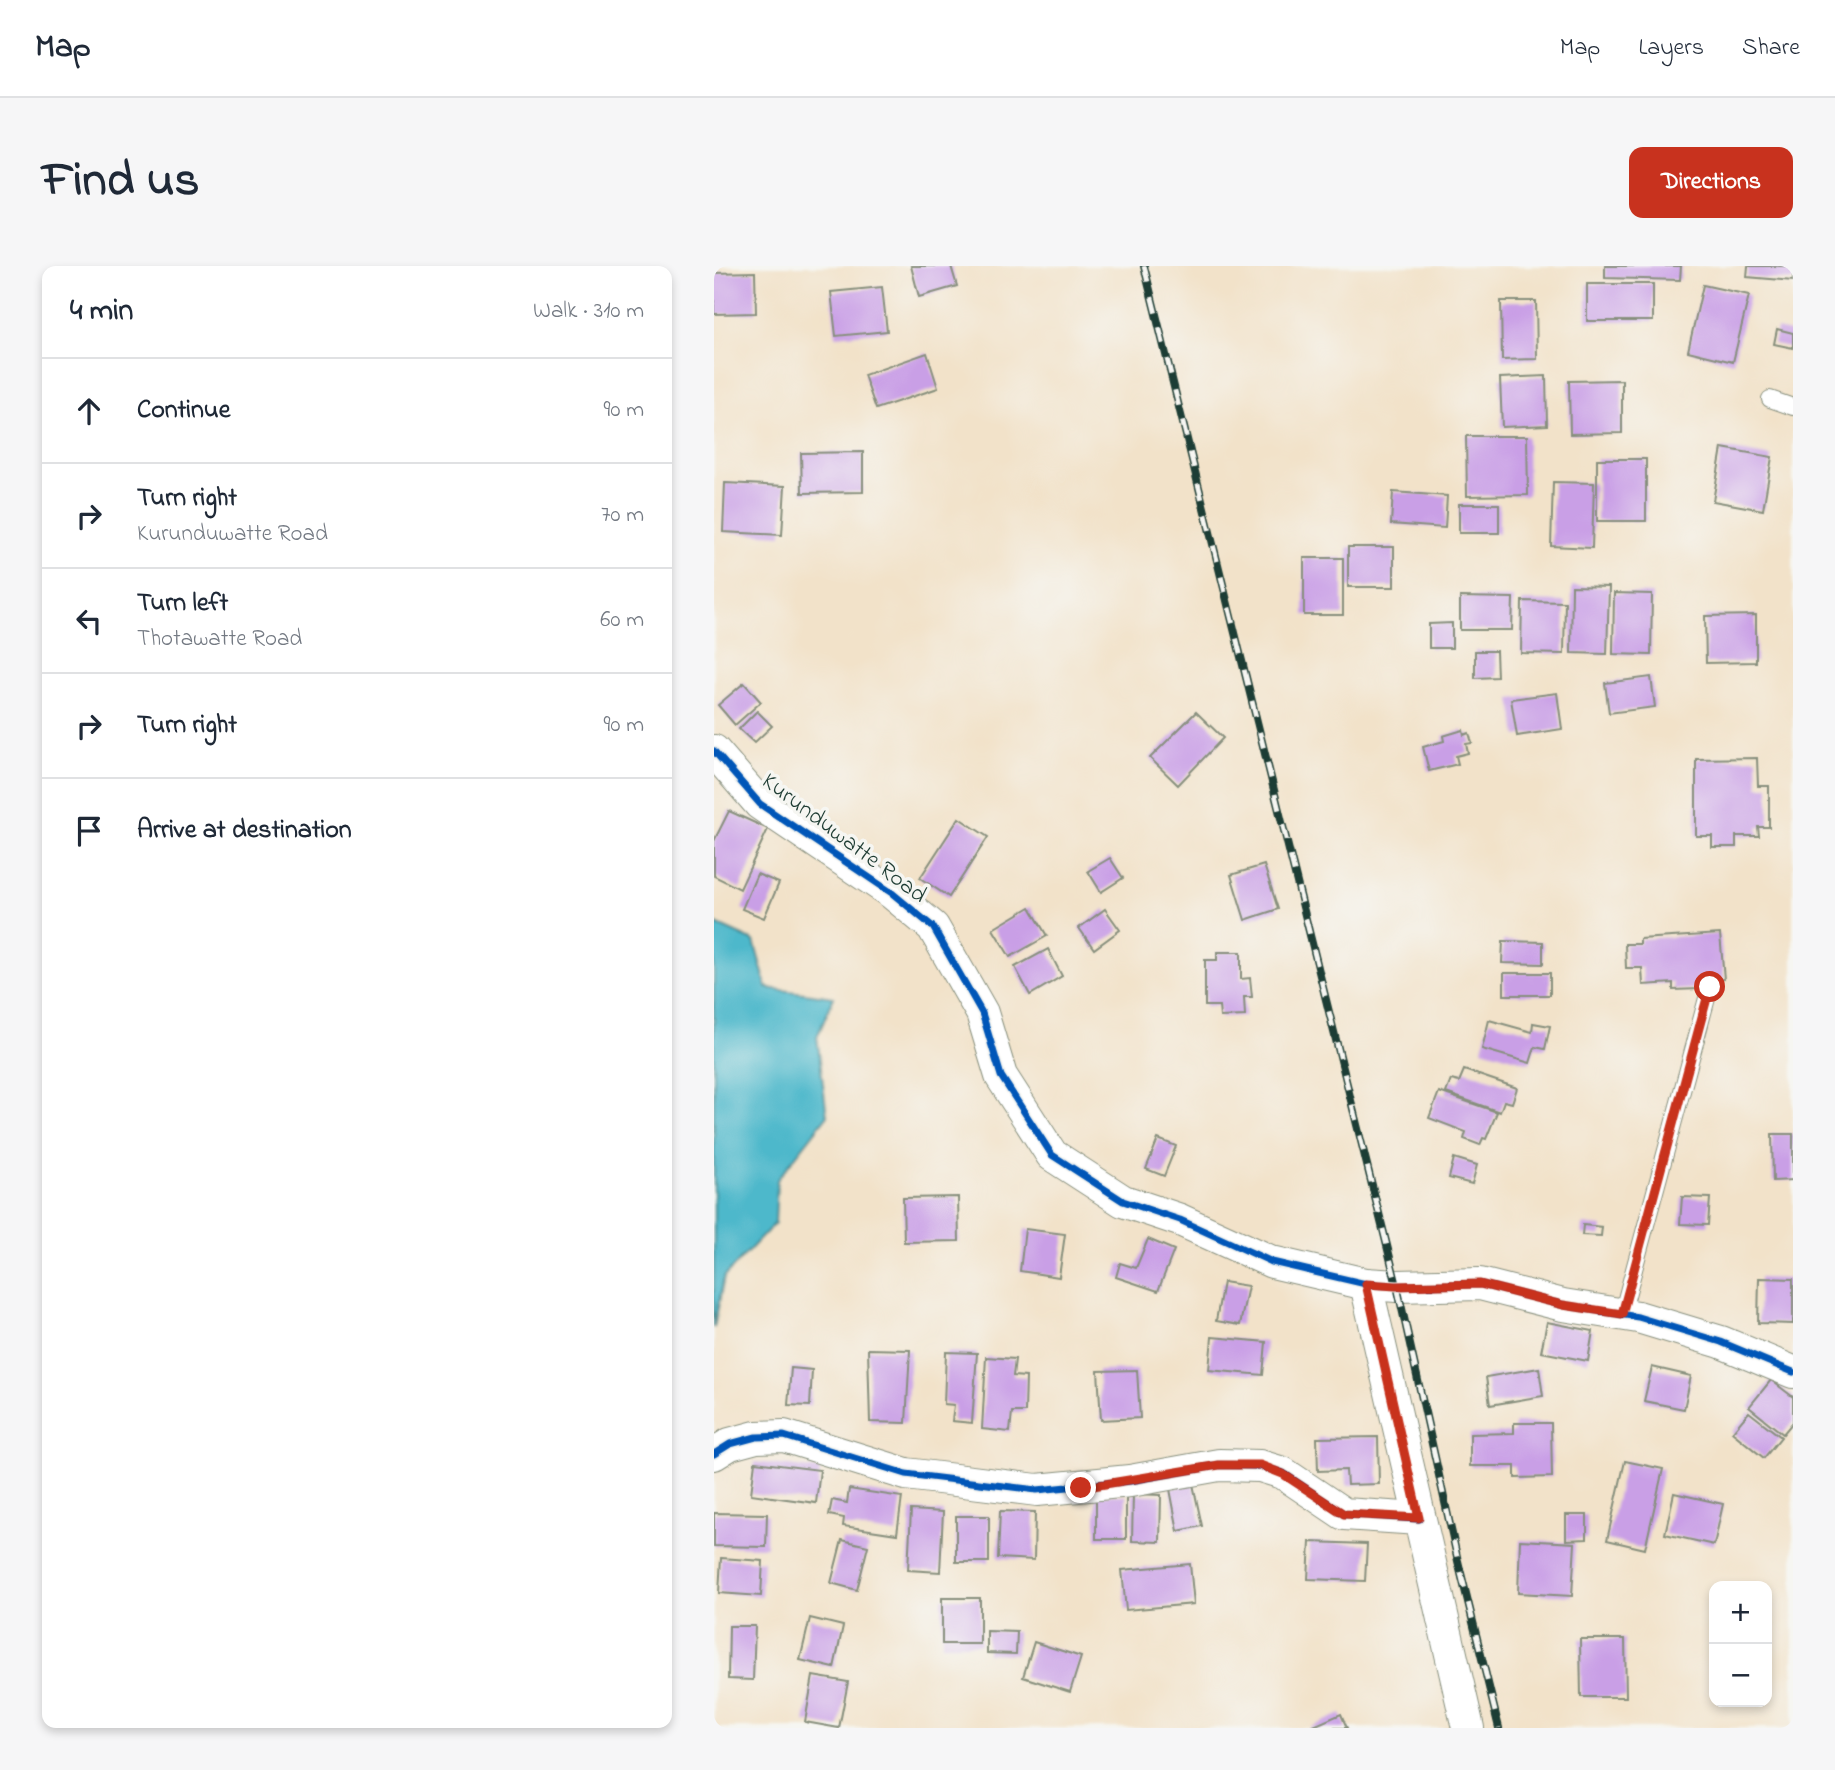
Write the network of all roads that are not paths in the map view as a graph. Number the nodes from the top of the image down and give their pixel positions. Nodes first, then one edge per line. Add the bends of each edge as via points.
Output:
1 (1770, 399) dead end
2 (1793, 407) edge
3 (714, 751) edge
4 (1710, 987) dead end
5 (1366, 1284) junction
6 (1622, 1314) junction
7 (1793, 1372) edge
8 (714, 1454) edge
9 (1419, 1518) junction
10 (1468, 1728) edge

1 - 2 lane
3 - 5 street, Kurunduwatte Road via 760,804 892,893 933,927 982,1013 1001,1076 1052,1155 1123,1201 1180,1220 1272,1262
4 - 6 lane
5 - 6 street, Kurunduwatte Road via 1480,1284
5 - 9 street
6 - 7 street, Kurunduwatte Road via 1721,1342
8 - 9 street via 756,1437 784,1436 906,1474 1037,1490 1130,1481 1219,1465 1260,1465 1283,1474 1344,1514
9 - 10 street

